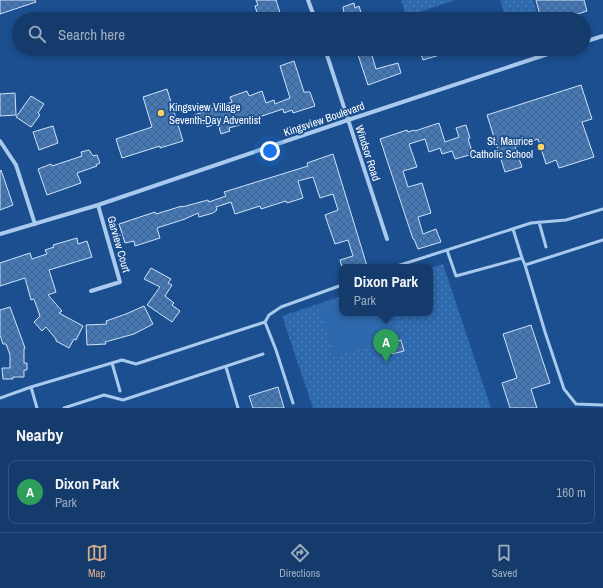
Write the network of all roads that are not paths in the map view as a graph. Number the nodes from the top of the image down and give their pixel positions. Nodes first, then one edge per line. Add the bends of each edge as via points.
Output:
1 (308, 0) edge
2 (312, 12) edge
3 (603, 36) edge
4 (591, 40) edge
5 (327, 56) edge
6 (542, 56) edge
7 (348, 120) junction
8 (0, 141) edge
9 (98, 205) junction
10 (603, 209) edge
11 (539, 222) junction
12 (35, 224) junction
13 (513, 229) junction
14 (0, 234) edge
15 (387, 239) dead end
16 (603, 240) edge
17 (546, 248) dead end
18 (447, 250) junction
19 (522, 258) junction
20 (403, 264) edge
21 (525, 265) junction
22 (339, 286) edge
23 (91, 291) dead end
24 (265, 322) junction
25 (263, 354) dead end
26 (112, 363) junction
27 (226, 367) junction
28 (31, 387) junction
29 (120, 391) dead end
30 (0, 398) edge
31 (293, 403) dead end
32 (603, 405) edge
33 (37, 408) edge
34 (64, 408) edge
35 (238, 408) edge

1 - 2 street
3 - 4 street
5 - 7 street, Windsor Road
6 - 7 street, Kingsview Boulevard
7 - 9 street, Kingsview Boulevard
7 - 15 street, Windsor Road
8 - 12 street via 16,165
9 - 12 street, Kingsview Boulevard
9 - 23 street, Garview Court via 120,282
10 - 11 lane via 566,220
11 - 13 lane
11 - 17 lane
12 - 14 street, Kingsview Boulevard
13 - 18 lane
13 - 19 lane
16 - 21 lane
18 - 19 lane via 456,276
18 - 20 lane
19 - 21 lane
21 - 32 lane via 564,389 576,404
22 - 24 lane via 281,307 269,315
24 - 26 lane via 136,364 122,360
24 - 31 lane
25 - 27 lane
26 - 28 lane
26 - 29 lane
27 - 34 lane via 124,400 104,395
27 - 35 lane
28 - 30 lane
28 - 33 lane

